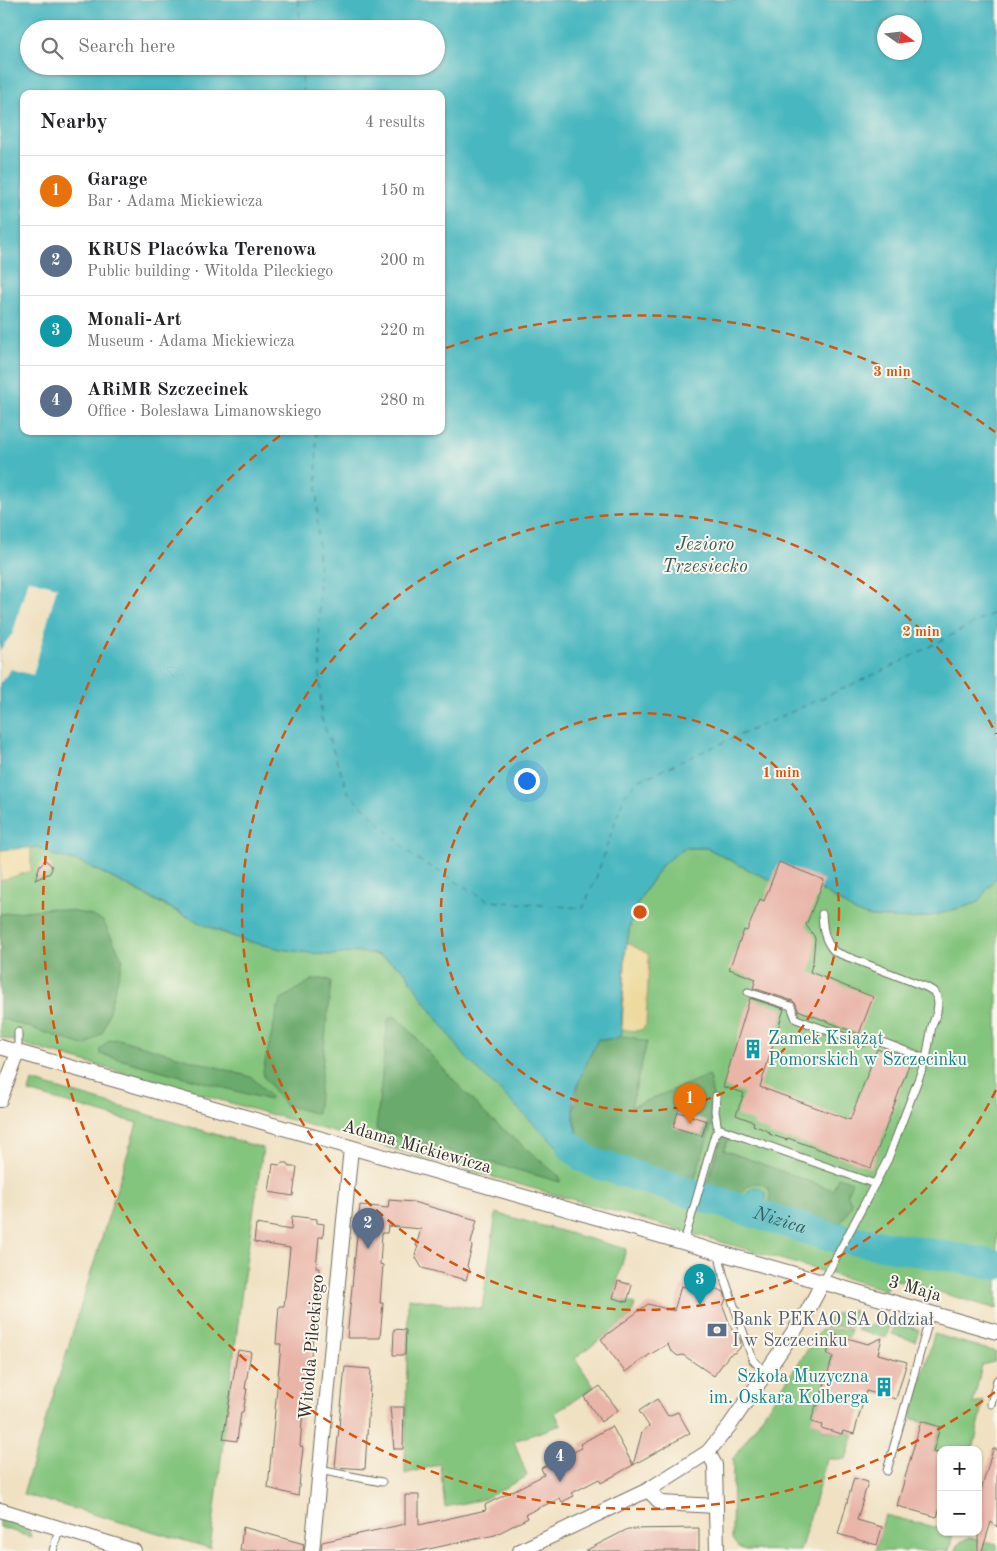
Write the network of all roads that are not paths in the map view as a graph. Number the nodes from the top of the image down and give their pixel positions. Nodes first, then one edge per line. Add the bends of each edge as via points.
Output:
1 (822, 914) dead end
2 (748, 992) dead end
3 (18, 1032) dead end
4 (0, 1047) edge
5 (18, 1053) junction
6 (926, 1059) junction
7 (716, 1096) dead end
8 (0, 1100) edge
9 (718, 1131) junction
10 (351, 1148) junction
11 (875, 1184) junction
12 (684, 1242) junction
13 (718, 1252) junction
14 (823, 1282) junction
15 (931, 1313) junction
16 (997, 1332) edge
17 (767, 1371) junction
18 (997, 1380) edge
19 (991, 1404) dead end
20 (708, 1452) junction
21 (319, 1470) junction
22 (887, 1471) dead end
23 (382, 1482) dead end
24 (648, 1490) junction
25 (716, 1506) junction
26 (0, 1510) edge
27 (59, 1528) junction
28 (52, 1551) edge
29 (134, 1551) edge
30 (312, 1551) edge
31 (520, 1551) edge
32 (717, 1551) edge

1 - 6 lane via 825,938 835,952 926,987 937,997 937,1012
2 - 6 lane via 791,1006 796,1019 861,1044 872,1038
3 - 5 lane
4 - 5 street, Adama Mickiewicza
5 - 8 street
5 - 10 street, Adama Mickiewicza
6 - 11 lane via 888,1159
7 - 9 lane
9 - 11 lane via 725,1129
9 - 12 lane
10 - 12 street, Adama Mickiewicza
10 - 21 street, Witolda Pileckiego
11 - 14 lane
12 - 13 street, Adama Mickiewicza
13 - 14 street, Adama Mickiewicza
13 - 17 lane via 724,1278 754,1360
14 - 15 street, 3 Maja
14 - 17 street
15 - 16 street, 3 Maja
15 - 22 lane
17 - 20 street
18 - 19 lane
20 - 24 street
20 - 25 street via 715,1465
21 - 23 lane
21 - 30 street, Witolda Pileckiego
24 - 25 street via 661,1504
24 - 31 street
25 - 32 street
26 - 27 street
27 - 28 lane
27 - 29 street

